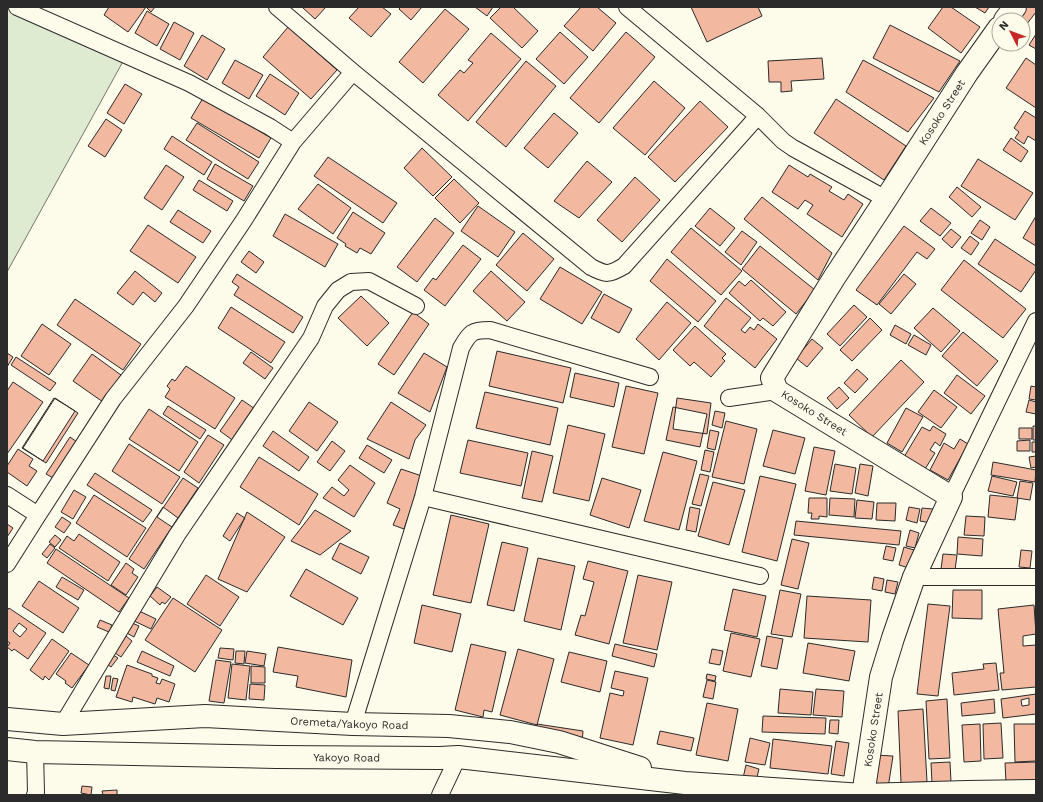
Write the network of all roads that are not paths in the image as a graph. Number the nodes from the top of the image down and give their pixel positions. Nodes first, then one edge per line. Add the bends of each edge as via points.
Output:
1 (17, 7) edge
2 (277, 7) edge
3 (627, 7) edge
4 (991, 39) edge
5 (353, 72) junction
6 (758, 116) junction
7 (293, 142) junction
8 (886, 199) junction
9 (416, 306) dead end
10 (1036, 321) edge
11 (650, 377) dead end
12 (777, 391) junction
13 (728, 398) dead end
14 (7, 495) edge
15 (423, 497) junction
16 (951, 497) junction
17 (38, 515) junction
18 (7, 564) edge
19 (760, 576) dead end
20 (914, 577) junction
21 (1036, 577) edge
22 (7, 719) edge
23 (63, 724) junction
24 (353, 724) junction
25 (7, 749) edge
26 (35, 752) junction
27 (458, 757) junction
28 (684, 789) edge
29 (1036, 791) edge
30 (36, 795) edge
31 (440, 795) edge
32 (864, 795) edge

1 - 7 street via 189,83
2 - 5 street
3 - 6 street
4 - 8 main road, Kosoko Street
5 - 6 street via 591,267 603,273 613,272 624,266
5 - 7 street
6 - 8 street via 788,145
7 - 17 street via 186,306 113,399
8 - 12 main road, Kosoko Street via 772,378
9 - 23 street via 369,281 352,282 338,290 325,306 311,338 178,535
10 - 16 street
11 - 15 street via 490,330 478,330 468,335 460,348
12 - 13 street
12 - 16 main road, Kosoko Street
14 - 17 street
15 - 19 street
15 - 24 street
16 - 20 main road, Kosoko Street
17 - 18 street
20 - 21 street
20 - 32 main road, Kosoko Street via 881,677
22 - 23 main road, Oremeta/Yakoyo Road
23 - 24 main road, Oremeta/Yakoyo Road via 205,716
24 - 28 main road, Oremeta/Yakoyo Road via 449,726 510,732 559,742
25 - 26 main road, Yakoyo Road
26 - 27 main road, Yakoyo Road via 284,757
26 - 30 street
27 - 28 main road, Yakoyo Road
27 - 31 street
28 - 32 main road
29 - 32 main road

